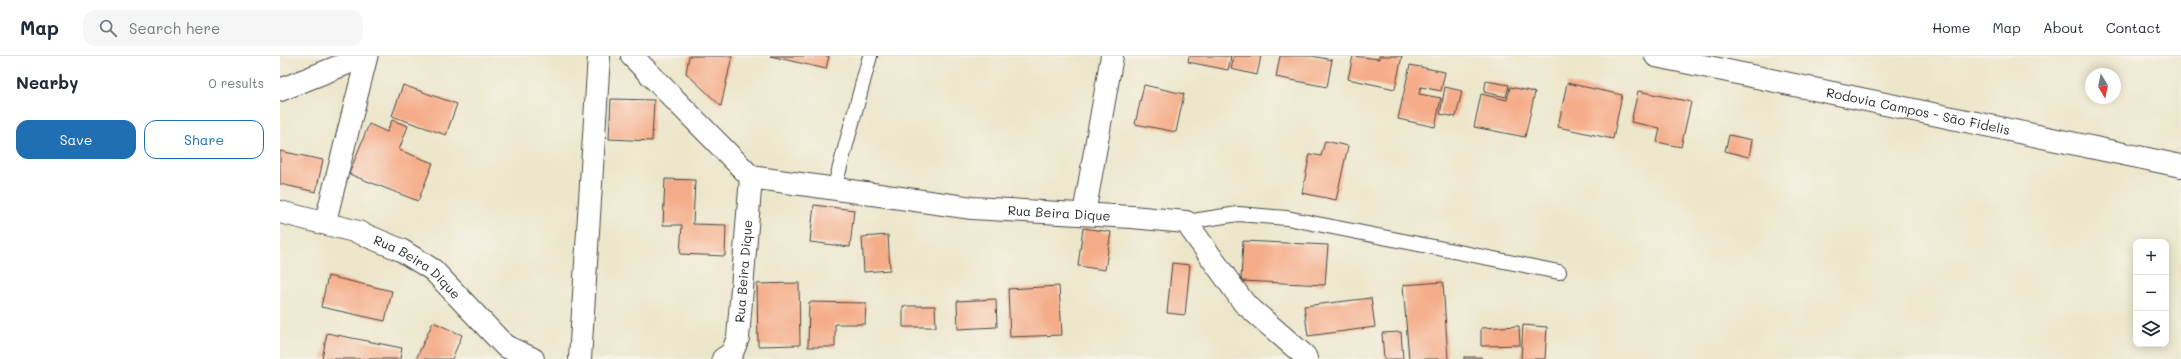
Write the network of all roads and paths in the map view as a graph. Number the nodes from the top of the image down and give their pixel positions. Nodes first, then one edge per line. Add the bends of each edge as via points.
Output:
1 (366, 56) edge
2 (599, 56) edge
3 (632, 56) edge
4 (870, 56) edge
5 (1112, 56) edge
6 (1656, 56) edge
7 (280, 90) edge
8 (2181, 166) edge
9 (751, 177) junction
10 (834, 189) junction
11 (280, 212) edge
12 (1084, 214) junction
13 (1186, 222) junction
14 (325, 223) junction
15 (1560, 272) dead end
16 (533, 359) edge
17 (580, 359) edge
18 (723, 359) edge
19 (1306, 359) edge

1 - 7 street
1 - 14 street
2 - 17 street
3 - 9 street
4 - 10 lane
5 - 12 street
6 - 8 street, Rodovia Campos - São Fidelis
9 - 10 street, Rua Beira Dique
9 - 18 street, Rua Beira Dique via 738,338 732,353
10 - 12 street, Rua Beira Dique via 972,208
11 - 14 street, Rua Beira Dique
12 - 13 street, Rua Beira Dique
13 - 15 lane via 1238,214 1287,218
13 - 19 street via 1244,303
14 - 16 street, Rua Beira Dique via 358,232 401,250 433,270 504,346

